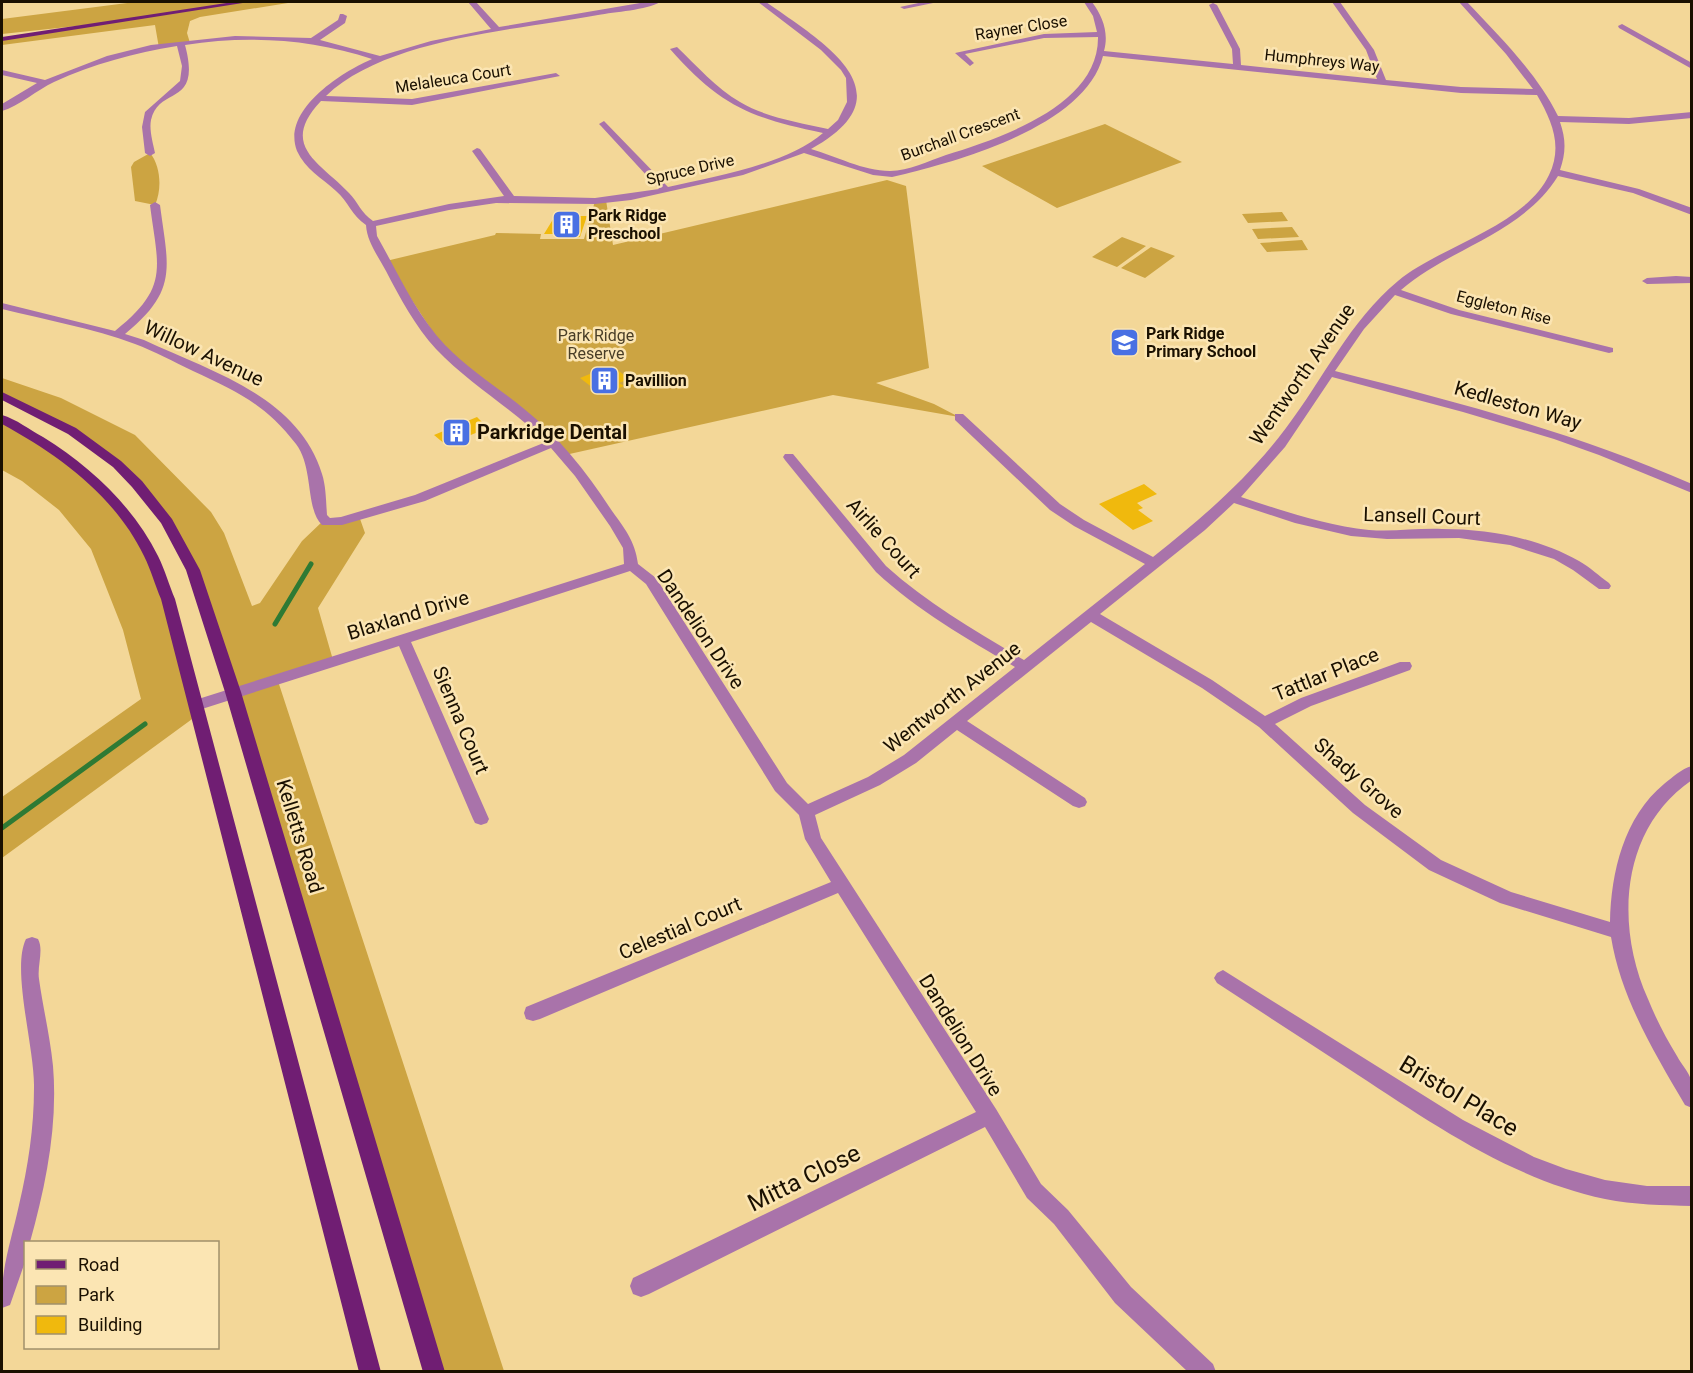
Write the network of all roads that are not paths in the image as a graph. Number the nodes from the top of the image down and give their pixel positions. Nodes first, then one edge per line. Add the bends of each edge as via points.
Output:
1 (245, 2) edge
2 (472, 2) edge
3 (656, 2) edge
4 (762, 2) edge
5 (933, 2) edge
6 (1088, 2) edge
7 (1335, 2) edge
8 (1463, 2) edge
9 (617, 5) edge
10 (1213, 5) dead end
11 (904, 7) dead end
12 (343, 16) dead end
13 (132, 20) junction
14 (1622, 26) dead end
15 (496, 29) junction
16 (2, 34) edge
17 (1103, 34) junction
18 (2, 39) edge
19 (313, 41) junction
20 (181, 45) junction
21 (674, 49) dead end
22 (1101, 53) junction
23 (379, 58) junction
24 (970, 63) dead end
25 (1237, 67) junction
26 (1692, 67) edge
27 (2, 73) edge
28 (556, 76) dead end
29 (44, 82) junction
30 (1382, 82) junction
31 (1541, 92) junction
32 (318, 98) junction
33 (2, 108) edge
34 (1692, 115) edge
35 (1556, 118) junction
36 (604, 124) dead end
37 (831, 132) junction
38 (805, 150) junction
39 (477, 151) dead end
40 (150, 153) dead end
41 (1555, 172) junction
42 (665, 190) junction
43 (510, 198) junction
44 (155, 205) dead end
45 (1690, 210) edge
46 (371, 224) junction
47 (1692, 280) edge
48 (1647, 282) dead end
49 (1393, 291) junction
50 (2, 306) edge
51 (117, 334) junction
52 (1610, 350) dead end
53 (1328, 373) junction
54 (2, 396) edge
55 (959, 417) dead end
56 (2, 419) edge
57 (554, 443) junction
58 (789, 457) dead end
59 (1692, 489) edge
60 (1232, 498) junction
61 (1155, 564) junction
62 (632, 566) junction
63 (1604, 586) dead end
64 (1091, 615) junction
65 (403, 639) junction
66 (1405, 666) dead end
67 (1025, 667) junction
68 (232, 693) junction
69 (197, 705) junction
70 (957, 722) junction
71 (1264, 723) junction
72 (1692, 772) edge
73 (1078, 802) dead end
74 (806, 812) junction
75 (481, 819) dead end
76 (843, 884) junction
77 (1619, 932) junction
78 (32, 944) dead end
79 (1223, 978) dead end
80 (533, 1013) dead end
81 (1692, 1099) edge
82 (989, 1115) junction
83 (1692, 1196) edge
84 (641, 1286) dead end
85 (2, 1296) edge
86 (1201, 1370) edge
87 (370, 1371) edge
88 (434, 1371) edge

1 - 13 main road
2 - 15 street
3 - 9 street, Dandelion Drive
4 - 37 street, Spruce Drive via 835,57 848,74 852,102
5 - 11 street
6 - 17 street, Burchall Crescent
7 - 30 street via 1375,57
8 - 31 street, Wentworth Avenue
9 - 15 street, Dandelion Drive
10 - 25 street via 1236,49
12 - 19 street via 342,21
13 - 16 main road
13 - 18 main road
14 - 26 street
15 - 23 street, Dandelion Drive
17 - 22 street, Burchall Crescent
17 - 24 street, Rayner Close via 1044,36 959,53
19 - 20 street via 246,39
19 - 23 street
20 - 29 street via 123,56
20 - 40 street via 186,76 149,113 146,124
21 - 37 street via 747,110
22 - 25 street, Humphreys Way
22 - 38 street, Burchall Crescent via 1088,81 1071,98 1041,119 979,147 886,177
23 - 32 street, Dandelion Drive via 335,83
25 - 30 street, Humphreys Way
27 - 29 street
28 - 32 street, Melaleuca Court via 412,102
29 - 33 street
30 - 31 street, Humphreys Way via 1477,91
31 - 35 street, Wentworth Avenue
32 - 46 street, Dandelion Drive via 303,117 301,149 312,166 347,195 360,216
34 - 35 street via 1629,120
35 - 41 street, Wentworth Avenue via 1562,142
36 - 42 street
37 - 38 street, Spruce Drive
38 - 42 street, Spruce Drive via 760,168
39 - 43 street
41 - 45 street via 1617,186
41 - 49 street, Wentworth Avenue via 1541,195 1515,216 1424,267
42 - 43 street, Spruce Drive via 597,201
43 - 46 street, Spruce Drive
44 - 51 street via 162,272 160,290 147,311
46 - 57 street, Dandelion Drive via 372,236 437,343
47 - 48 street
49 - 52 street, Eggleton Rise via 1455,312
49 - 53 street, Wentworth Avenue via 1351,335
50 - 51 street, Willow Avenue
51 - 57 street, Willow Avenue via 237,386 274,411 308,455 316,475 321,516 327,522 420,498
53 - 59 street, Kedleston Way via 1558,436
53 - 60 street, Wentworth Avenue via 1279,446
54 - 68 main road, Kelletts Road via 94,446 153,502 194,570
55 - 61 street via 1055,507
56 - 69 main road via 85,472 129,520 151,556 168,598
57 - 62 street, Dandelion Drive via 584,478 629,546
58 - 67 street, Airlie Court via 896,584
60 - 61 street, Wentworth Avenue
60 - 63 street, Lansell Court via 1292,519 1349,532 1393,536 1457,534 1543,550 1576,565
61 - 64 street, Wentworth Avenue
62 - 65 street, Blaxland Drive
62 - 74 street, Dandelion Drive via 651,581 781,787
64 - 67 street, Wentworth Avenue
64 - 71 street, Shady Grove via 1208,684
65 - 68 street, Blaxland Drive
65 - 75 street, Sienna Court
66 - 71 street, Tattlar Place via 1306,702
67 - 70 street, Wentworth Avenue
68 - 69 street, Blaxland Drive
68 - 88 main road, Kelletts Road
69 - 87 main road
70 - 73 street
70 - 74 street, Wentworth Avenue via 888,773
71 - 77 street, Shady Grove via 1359,809 1435,865 1506,898
72 - 77 street via 1656,802 1634,836 1622,880
74 - 76 street, Dandelion Drive via 813,839
76 - 80 street, Celestial Court
76 - 82 street, Dandelion Drive
77 - 81 street via 1648,1018
78 - 85 street via 30,978 44,1076 42,1133 28,1208
79 - 83 street, Bristol Place via 1458,1128 1521,1163 1612,1191
82 - 84 street, Mitta Close
82 - 86 street, Dandelion Drive via 1034,1191 1061,1217 1124,1294

